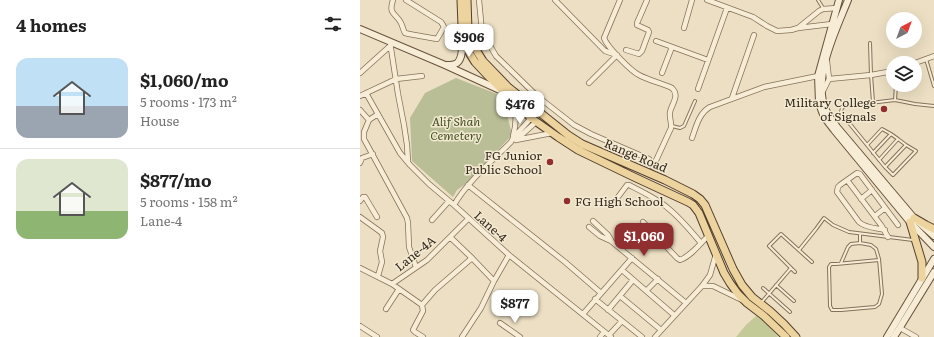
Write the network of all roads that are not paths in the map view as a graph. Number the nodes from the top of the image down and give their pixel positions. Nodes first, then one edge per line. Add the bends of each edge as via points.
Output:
1 (393, 0) edge
2 (406, 0) edge
3 (461, 0) edge
4 (467, 0) edge
5 (479, 0) edge
6 (555, 0) edge
7 (620, 0) edge
8 (647, 0) edge
9 (692, 0) edge
10 (707, 0) edge
11 (818, 0) edge
12 (840, 0) edge
13 (848, 0) edge
14 (727, 8) junction
15 (837, 8) junction
16 (823, 9) junction
17 (832, 24) junction
18 (462, 26) junction
19 (684, 28) dead end
20 (798, 28) junction
21 (360, 29) edge
22 (754, 35) dead end
23 (656, 41) dead end
24 (870, 43) dead end
25 (390, 44) junction
26 (672, 47) junction
27 (626, 50) dead end
28 (616, 55) junction
29 (934, 56) edge
30 (826, 58) junction
31 (926, 59) junction
32 (708, 60) junction
33 (922, 60) edge
34 (446, 65) junction
35 (886, 72) edge
36 (360, 73) edge
37 (662, 73) dead end
38 (871, 75) junction
39 (422, 76) dead end
40 (818, 76) junction
41 (396, 79) junction
42 (829, 79) junction
43 (589, 83) dead end
44 (934, 86) edge
45 (698, 89) dead end
46 (503, 91) junction
47 (366, 92) junction
48 (822, 92) junction
49 (896, 92) edge
50 (360, 96) edge
51 (732, 98) junction
52 (513, 100) junction
53 (895, 100) junction
54 (695, 101) dead end
55 (873, 102) junction
56 (934, 106) edge
57 (360, 110) edge
58 (539, 112) junction
59 (378, 114) junction
60 (369, 120) junction
61 (533, 120) junction
62 (672, 126) junction
63 (552, 133) junction
64 (891, 134) junction
65 (692, 138) dead end
66 (898, 139) junction
67 (513, 140) junction
68 (906, 144) junction
69 (867, 145) junction
70 (873, 153) junction
71 (373, 154) junction
72 (649, 159) dead end
73 (879, 160) junction
74 (408, 162) junction
75 (360, 163) edge
76 (653, 167) dead end
77 (885, 167) junction
78 (847, 180) junction
79 (468, 185) junction
80 (872, 190) junction
81 (618, 197) dead end
82 (861, 199) junction
83 (360, 201) edge
84 (449, 201) junction
85 (454, 205) junction
86 (885, 208) junction
87 (875, 216) junction
88 (360, 217) edge
89 (377, 217) dead end
90 (468, 219) junction
91 (432, 220) dead end
92 (912, 220) junction
93 (592, 221) dead end
94 (643, 222) dead end
95 (898, 225) dead end
96 (589, 227) dead end
97 (934, 229) edge
98 (885, 230) junction
99 (860, 234) junction
100 (708, 236) junction
101 (934, 236) edge
102 (450, 237) junction
103 (888, 237) junction
104 (916, 240) junction
105 (611, 241) junction
106 (701, 243) junction
107 (860, 243) junction
108 (934, 247) edge
109 (799, 250) junction
110 (716, 253) junction
111 (509, 255) junction
112 (472, 258) junction
113 (632, 258) junction
114 (934, 259) edge
115 (879, 260) junction
116 (812, 262) dead end
117 (841, 263) junction
118 (416, 267) junction
119 (360, 268) edge
120 (791, 268) junction
121 (622, 270) junction
122 (795, 272) dead end
123 (934, 272) edge
124 (378, 276) junction
125 (922, 278) junction
126 (658, 279) junction
127 (633, 280) junction
128 (494, 281) junction
129 (392, 284) junction
130 (776, 285) junction
131 (702, 286) junction
132 (763, 288) dead end
133 (399, 289) junction
134 (646, 292) junction
135 (601, 293) junction
136 (769, 294) junction
137 (620, 296) junction
138 (595, 299) junction
139 (794, 301) dead end
140 (686, 303) junction
141 (747, 303) junction
142 (760, 304) junction
143 (422, 305) junction
144 (386, 310) dead end
145 (608, 310) junction
146 (790, 312) dead end
147 (583, 314) junction
148 (674, 315) junction
149 (622, 321) junction
150 (500, 323) dead end
151 (360, 328) edge
152 (900, 328) junction
153 (661, 330) junction
154 (604, 332) junction
155 (610, 336) edge
156 (377, 337) edge
157 (423, 337) edge
158 (462, 337) edge
159 (520, 337) edge
160 (600, 337) edge
161 (642, 337) edge
162 (655, 337) edge
163 (786, 337) edge
164 (796, 337) edge
165 (887, 337) edge
166 (894, 337) edge
167 (916, 337) edge

1 - 2 street via 392,12 405,33 437,39 444,27 441,22
3 - 18 main road
4 - 58 main road, Range Road via 470,38 483,61 508,87
5 - 72 street via 482,32 496,56 537,96 574,126
6 - 28 street via 605,51
7 - 28 street via 604,38
8 - 27 street via 637,24 648,30 642,51 639,54
9 - 19 street
10 - 14 street
11 - 16 lane
12 - 15 main road
13 - 30 main road
14 - 20 street via 753,17 777,31
14 - 32 street
15 - 16 street
15 - 17 main road
16 - 20 street
17 - 20 street
17 - 40 main road
18 - 34 main road via 460,59 453,65
18 - 46 main road via 467,48 475,62
21 - 25 main road
22 - 51 street
23 - 26 street
24 - 38 lane
25 - 34 main road
25 - 36 street
25 - 41 street
26 - 32 street
26 - 37 street
28 - 43 street
28 - 62 street via 637,74 674,90 676,97 670,114
29 - 31 street
30 - 42 street
30 - 48 main road
31 - 33 street
31 - 44 lane
32 - 45 street
34 - 46 main road
35 - 38 street
38 - 42 street
38 - 55 lane
39 - 41 street
40 - 51 street via 764,87
40 - 92 main road via 819,102 828,122
41 - 47 street
41 - 74 street
42 - 48 street
46 - 52 main road
47 - 50 street
47 - 59 street, Lane-4
48 - 92 main road via 831,119
49 - 53 lane
51 - 65 street via 703,112
52 - 61 main road
52 - 67 street via 516,126
53 - 55 lane
53 - 56 lane
54 - 62 lane via 684,126
55 - 69 lane via 845,106 841,112
57 - 60 street
58 - 61 street
58 - 142 main road, Range Road via 582,144 665,180 700,199 739,280
59 - 60 street
59 - 74 street, Lane-4 via 400,153
60 - 71 street via 364,139
61 - 63 main road
61 - 67 street
62 - 76 street
63 - 67 street
63 - 100 main road via 578,150 693,205
64 - 66 lane
64 - 69 lane via 882,129
64 - 70 lane
66 - 68 lane
66 - 73 lane
67 - 79 street
68 - 77 lane
68 - 77 lane via 916,151 893,175
69 - 70 lane
70 - 73 lane
71 - 75 street via 362,158
71 - 118 street via 407,218 409,247
73 - 77 lane
74 - 84 street, Lane-4
78 - 80 street via 857,173 860,174
78 - 82 street
78 - 98 street via 838,187 837,192 859,222
79 - 85 street
79 - 135 street
80 - 82 street
80 - 86 street
81 - 106 street via 629,185 647,194 668,208
82 - 87 street
83 - 89 street via 365,197
84 - 85 street, Lane-4
84 - 91 street
85 - 90 street, Lane-4
86 - 87 street
86 - 95 street
87 - 98 street
88 - 124 street via 382,233 382,262
90 - 102 street, Lane-4A
90 - 111 street, Lane-4
92 - 97 main road
92 - 101 main road
92 - 104 main road
92 - 108 main road
93 - 105 street
94 - 106 street via 680,260
96 - 105 street
98 - 103 street
99 - 103 lane
99 - 107 lane
99 - 109 lane via 833,226 824,218
100 - 106 street
100 - 110 main road
102 - 112 street
102 - 118 street, Lane-4A via 427,260
103 - 104 lane
104 - 125 main road via 922,262
105 - 113 street
107 - 115 lane via 873,245
107 - 117 lane via 849,245
109 - 116 lane
109 - 120 lane via 781,234 769,246
110 - 131 street via 710,275
110 - 141 main road via 730,283
111 - 128 street, Lane-4
111 - 147 street
112 - 128 street
112 - 143 street via 435,290
113 - 121 street
113 - 126 street
114 - 125 main road
115 - 117 lane
115 - 117 lane via 882,294 879,304 875,307 832,310 829,267
118 - 129 street, Lane-4A
119 - 124 street
120 - 122 lane
120 - 130 lane
121 - 127 street
121 - 135 street
123 - 152 main road
124 - 129 street
125 - 165 main road
126 - 134 street
126 - 140 street
127 - 134 street
127 - 137 street
128 - 158 street, Lane-4 via 481,308
129 - 133 street
130 - 136 lane
130 - 139 lane
131 - 140 street
131 - 141 street via 713,286
132 - 136 lane
133 - 143 street
133 - 144 street
134 - 148 street
135 - 138 street
136 - 142 lane
136 - 146 lane
137 - 145 street
137 - 153 street
138 - 145 street
138 - 147 street
140 - 148 street
141 - 163 main road
142 - 164 main road, Range Road
143 - 157 street via 423,311 413,330
145 - 149 street
147 - 154 street
148 - 153 street
149 - 155 street
149 - 161 street
150 - 159 street
151 - 156 street
152 - 166 main road
152 - 167 street
153 - 162 street
154 - 155 street
154 - 160 street

